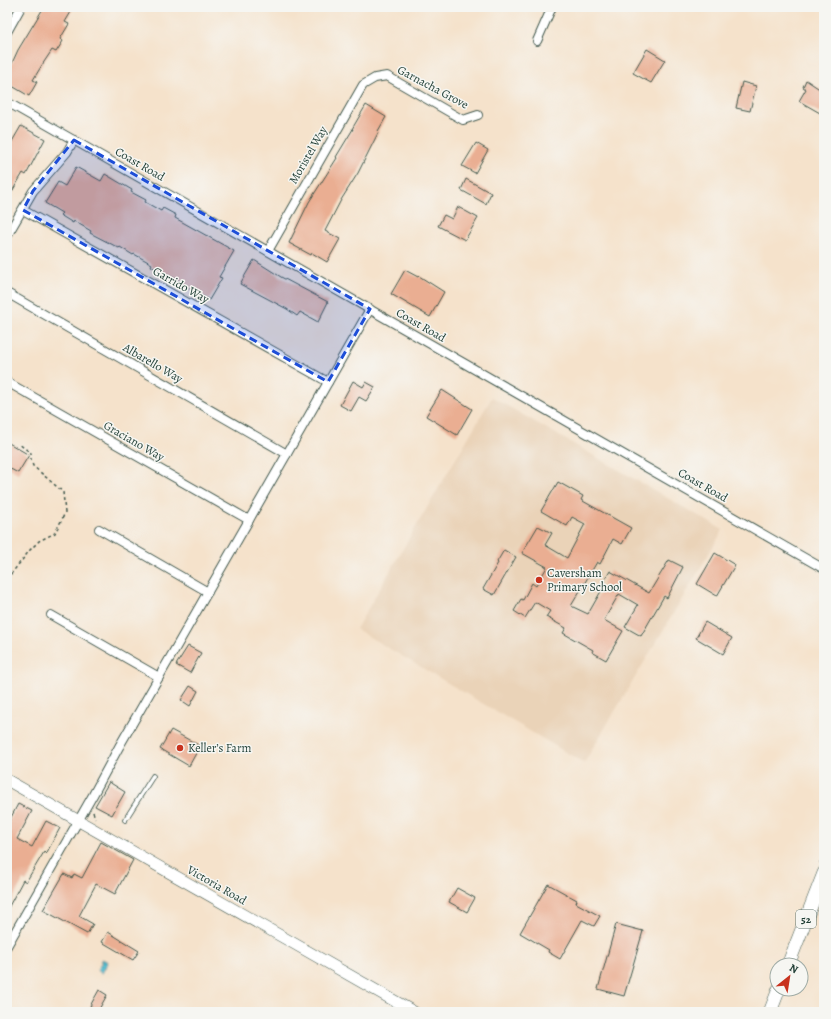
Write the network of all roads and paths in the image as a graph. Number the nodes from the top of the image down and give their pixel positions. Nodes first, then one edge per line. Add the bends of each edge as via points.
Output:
1 (21, 7) edge
2 (552, 7) edge
3 (7, 32) edge
4 (537, 41) dead end
5 (375, 78) joint
6 (7, 102) edge
7 (478, 115) dead end
8 (74, 140) junction
9 (23, 210) junction
10 (7, 236) edge
11 (268, 250) junction
12 (7, 293) edge
13 (370, 309) junction
14 (7, 382) edge
15 (328, 382) junction
16 (19, 444) dead end
17 (287, 454) junction
18 (249, 520) junction
19 (100, 529) dead end
20 (824, 568) edge
21 (7, 579) edge
22 (208, 592) junction
23 (52, 615) dead end
24 (159, 677) junction
25 (153, 776) dead end
26 (7, 780) edge
27 (92, 810) dead end
28 (95, 818) dead end
29 (125, 820) dead end
30 (79, 821) junction
31 (824, 873) edge
32 (819, 901) edge
33 (7, 946) edge
34 (792, 957) edge
35 (776, 997) edge
36 (414, 1012) edge
37 (770, 1012) edge

1 - 3 street
2 - 4 street
5 - 7 street, Garnacha Grove via 387,76 463,120
5 - 11 street, Moristel Way via 363,85
6 - 8 street, Coast Road
8 - 9 street via 67,152 33,191
8 - 11 street, Coast Road
9 - 10 street
9 - 15 street, Garrido Way
11 - 13 street, Coast Road
12 - 17 street, Albarello Way
13 - 15 street
13 - 20 street, Coast Road
14 - 18 street, Graciano Way
15 - 17 street
16 - 21 path via 31,452 33,466 63,492 65,513 55,533 39,541
17 - 18 street
18 - 22 street
19 - 22 street
22 - 24 street
23 - 24 street
24 - 30 street
25 - 29 lane
26 - 30 street, Victoria Road
27 - 28 path
30 - 33 street
30 - 36 street, Victoria Road
31 - 32 main road, 52
32 - 34 main road, 52
35 - 37 main road

